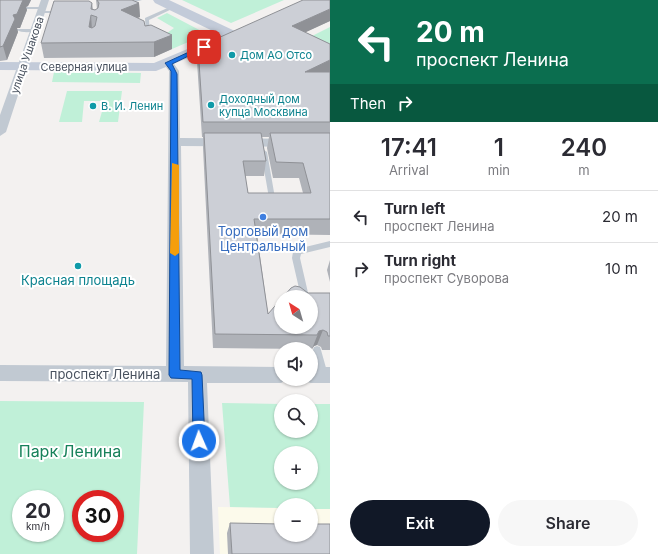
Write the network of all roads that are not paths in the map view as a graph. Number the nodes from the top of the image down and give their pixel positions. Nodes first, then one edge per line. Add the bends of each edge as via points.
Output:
1 (140, 0) edge
2 (159, 0) edge
3 (120, 4) edge
4 (43, 7) edge
5 (174, 7) junction
6 (28, 8) dead end
7 (68, 12) edge
8 (245, 29) edge
9 (19, 30) dead end
10 (35, 30) junction
11 (232, 35) junction
12 (148, 38) edge
13 (168, 63) junction
14 (0, 66) edge
15 (23, 66) junction
16 (2, 121) edge
17 (0, 132) edge
18 (175, 142) junction
19 (262, 143) junction
20 (330, 143) edge
21 (272, 198) edge
22 (330, 244) edge
23 (303, 290) edge
24 (318, 350) edge
25 (0, 374) edge
26 (175, 375) junction
27 (197, 375) junction
28 (274, 375) edge
29 (321, 375) edge
30 (202, 554) edge

1 - 3 lane
2 - 5 main road
4 - 6 lane
4 - 7 lane
4 - 10 street, улица Ушакова
5 - 11 main road
5 - 12 lane via 147,18
8 - 11 main road, Северная улица
9 - 10 lane
10 - 15 street, улица Ушакова
11 - 13 main road, Северная улица
13 - 15 main road, Северная улица via 156,68
13 - 18 street via 174,71
14 - 15 main road, Северная улица
15 - 16 street, улица Ушакова
16 - 17 street, улица Ушакова
18 - 19 street
18 - 26 street
19 - 20 street
19 - 21 lane
22 - 23 lane via 297,252
24 - 29 lane
25 - 26 street, проспект Ленина
26 - 27 street, проспект Ленина
27 - 28 street, проспект Ленина
27 - 30 street

